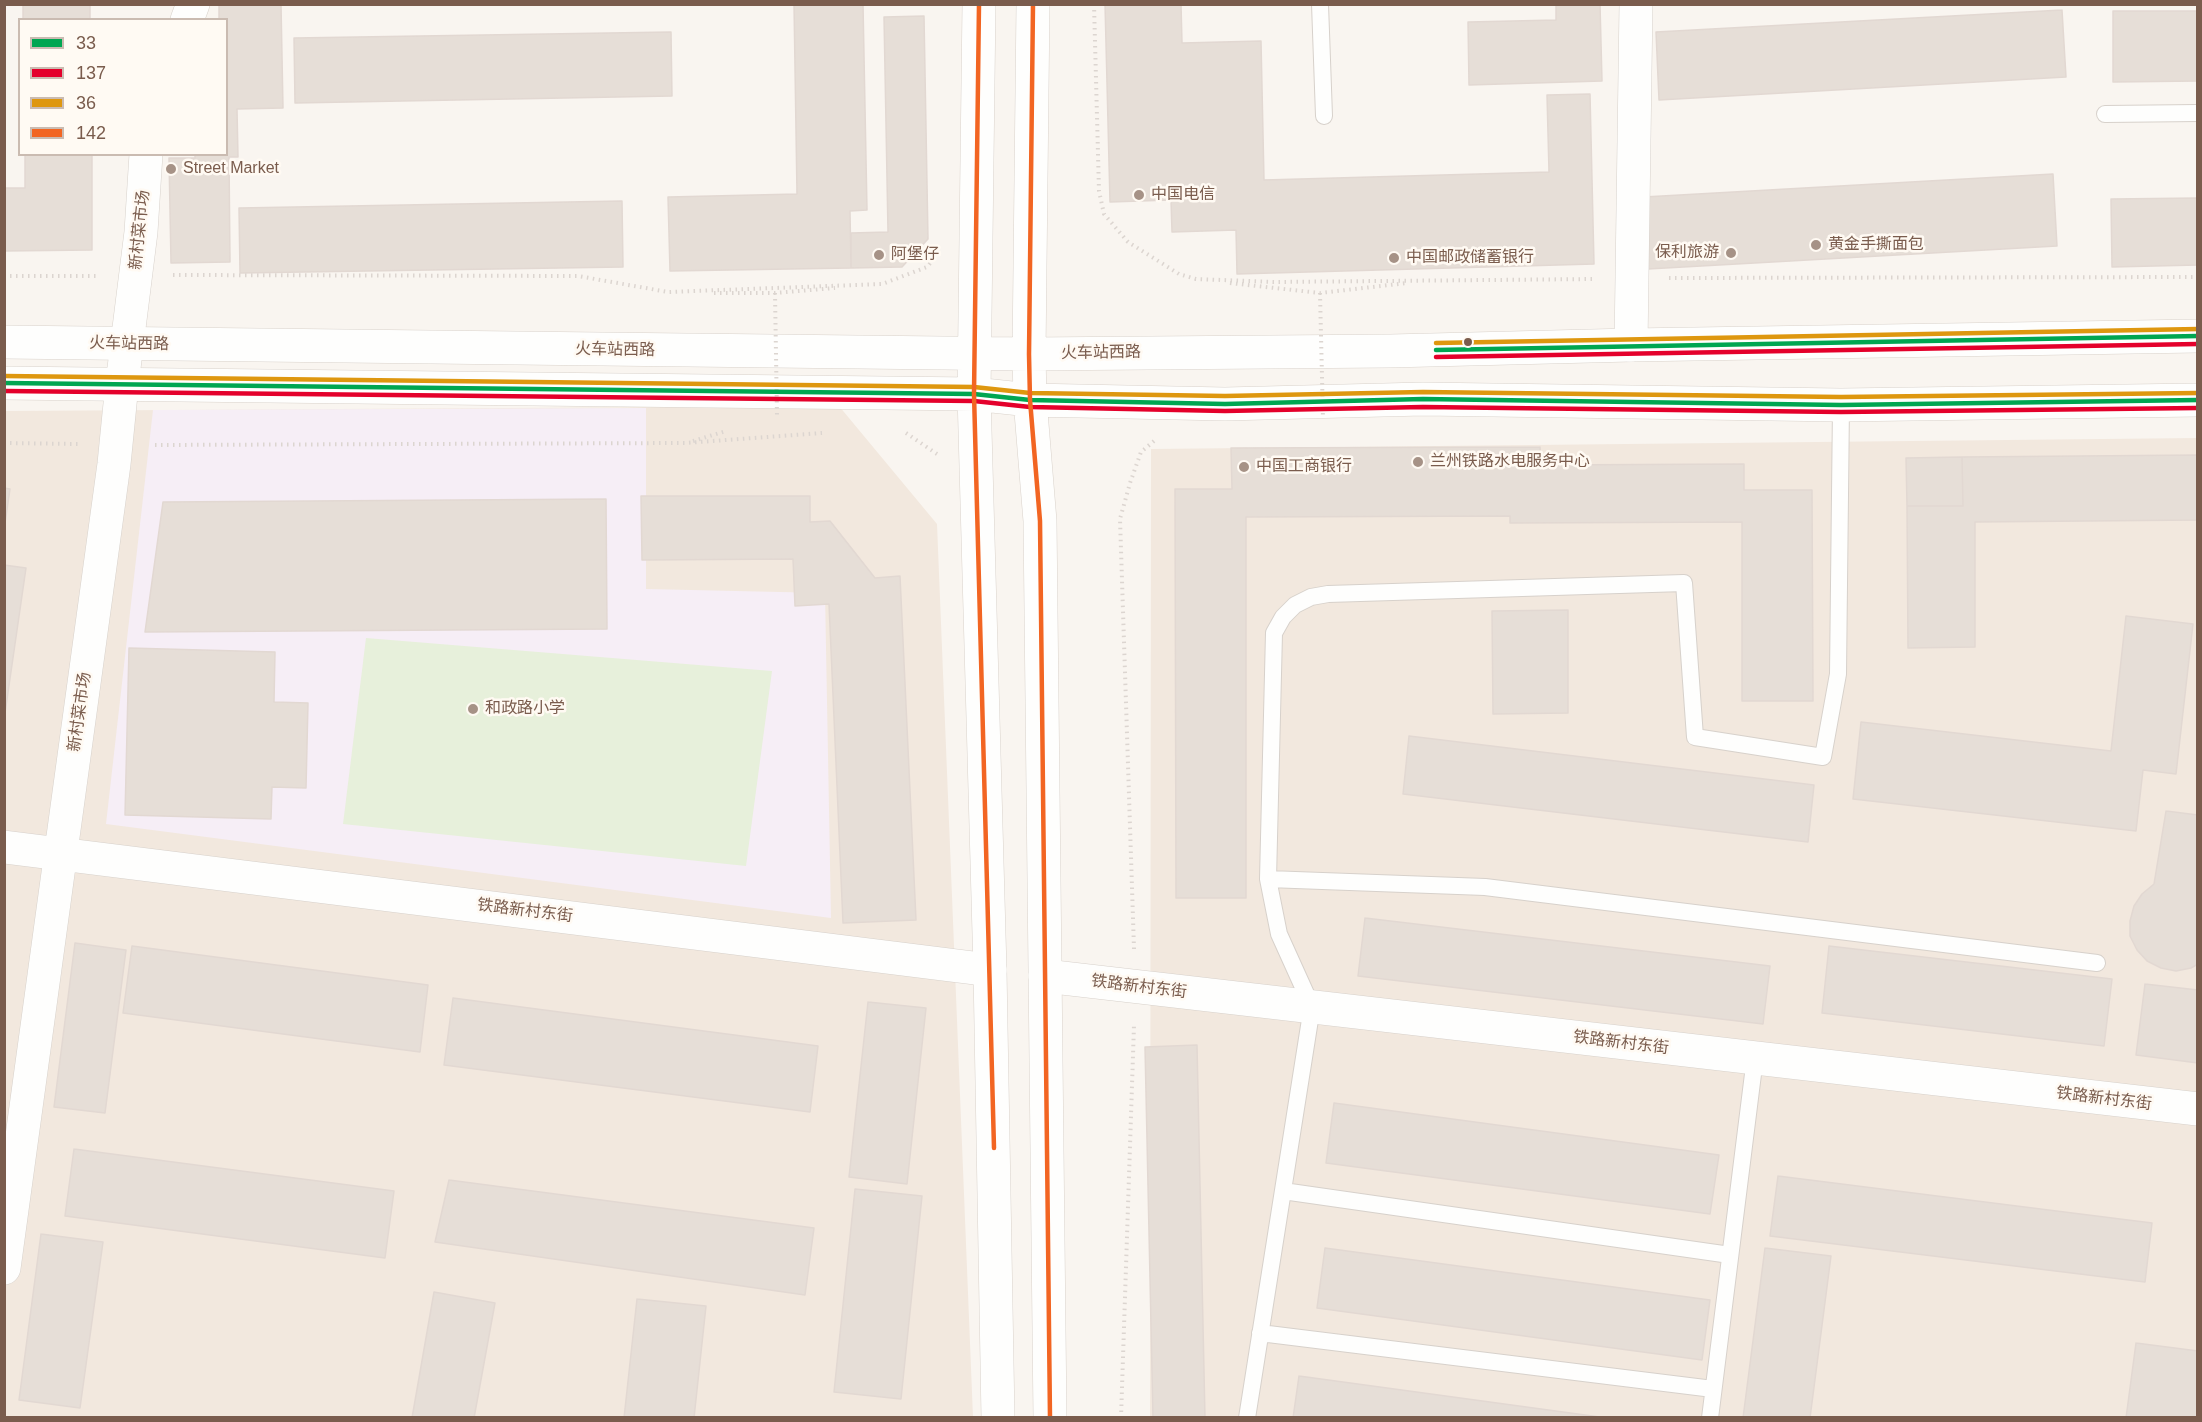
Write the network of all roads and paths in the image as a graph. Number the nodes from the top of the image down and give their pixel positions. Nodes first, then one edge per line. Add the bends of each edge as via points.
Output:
1 (979, 4) edge
2 (1033, 4) edge
3 (1094, 4) edge
4 (1320, 4) edge
5 (1636, 4) edge
6 (2198, 113) edge
7 (2104, 114) dead end
8 (1324, 116) dead end
9 (146, 156) edge
10 (940, 252) dead end
11 (135, 275) junction
12 (4, 276) edge
13 (2198, 277) edge
14 (1632, 278) junction
15 (1196, 279) junction
16 (1426, 280) junction
17 (882, 284) junction
18 (668, 292) junction
19 (775, 293) junction
20 (1320, 293) junction
21 (2198, 336) edge
22 (4, 342) edge
23 (127, 344) junction
24 (1631, 345) junction
25 (974, 354) junction
26 (1029, 354) junction
27 (4, 383) edge
28 (122, 384) junction
29 (974, 394) junction
30 (1030, 400) junction
31 (2198, 400) edge
32 (1841, 405) junction
33 (777, 416) dead end
34 (1323, 419) dead end
35 (898, 428) dead end
36 (827, 433) dead end
37 (1158, 438) dead end
38 (4, 443) edge
39 (116, 445) junction
40 (940, 463) dead end
41 (1124, 606) dead end
42 (4, 847) edge
43 (60, 854) junction
44 (1268, 879) junction
45 (2097, 963) dead end
46 (990, 970) junction
47 (1045, 976) junction
48 (1312, 1007) junction
49 (1755, 1058) junction
50 (2198, 1109) edge
51 (1283, 1191) junction
52 (1730, 1255) junction
53 (4, 1268) edge
54 (1260, 1333) junction
55 (1713, 1389) junction
56 (998, 1418) edge
57 (1050, 1418) edge
58 (1247, 1418) edge
59 (1710, 1418) edge

1 - 25 street
2 - 26 street
3 - 15 path via 1099,191 1104,214 1128,242 1179,274
4 - 8 lane
5 - 14 street
6 - 7 lane
9 - 11 street, 新村菜市场
10 - 17 path via 927,267
11 - 12 path
11 - 18 path via 578,276
11 - 23 street, 新村菜市场
13 - 14 path
14 - 16 path
14 - 24 street
15 - 16 path
15 - 20 path
16 - 20 path
17 - 18 path
17 - 19 path
18 - 19 path
19 - 33 path, bridge
20 - 34 path, bridge
21 - 24 street, 火车站西路
22 - 23 street, 火车站西路
23 - 25 street, 火车站西路
23 - 28 street, 新村菜市场
24 - 26 street, 火车站西路
25 - 26 street, 火车站西路
25 - 29 street
26 - 30 street
27 - 28 street
28 - 29 street
28 - 39 street, 新村菜市场
29 - 30 street
29 - 46 street
30 - 32 street via 1225,404 1423,399
30 - 47 street via 1040,521
31 - 32 street
32 - 44 lane via 1838,674 1822,757 1695,737 1684,583 1311,597 1295,605 1274,633
35 - 40 path via 937,453
36 - 39 path via 685,443
37 - 41 path via 1141,452 1120,519
38 - 39 path
39 - 43 street, 新村菜市场
42 - 43 street, 铁路新村东街
43 - 46 street, 铁路新村东街
43 - 53 street, 新村菜市场
44 - 45 lane via 1485,887
44 - 48 lane via 1279,934
46 - 56 street
47 - 48 street, 铁路新村东街
47 - 57 street
48 - 49 street, 铁路新村东街
48 - 51 lane
49 - 50 street, 铁路新村东街
49 - 52 lane
51 - 52 lane
51 - 54 lane
52 - 55 lane
54 - 55 lane
54 - 58 lane
55 - 59 lane

